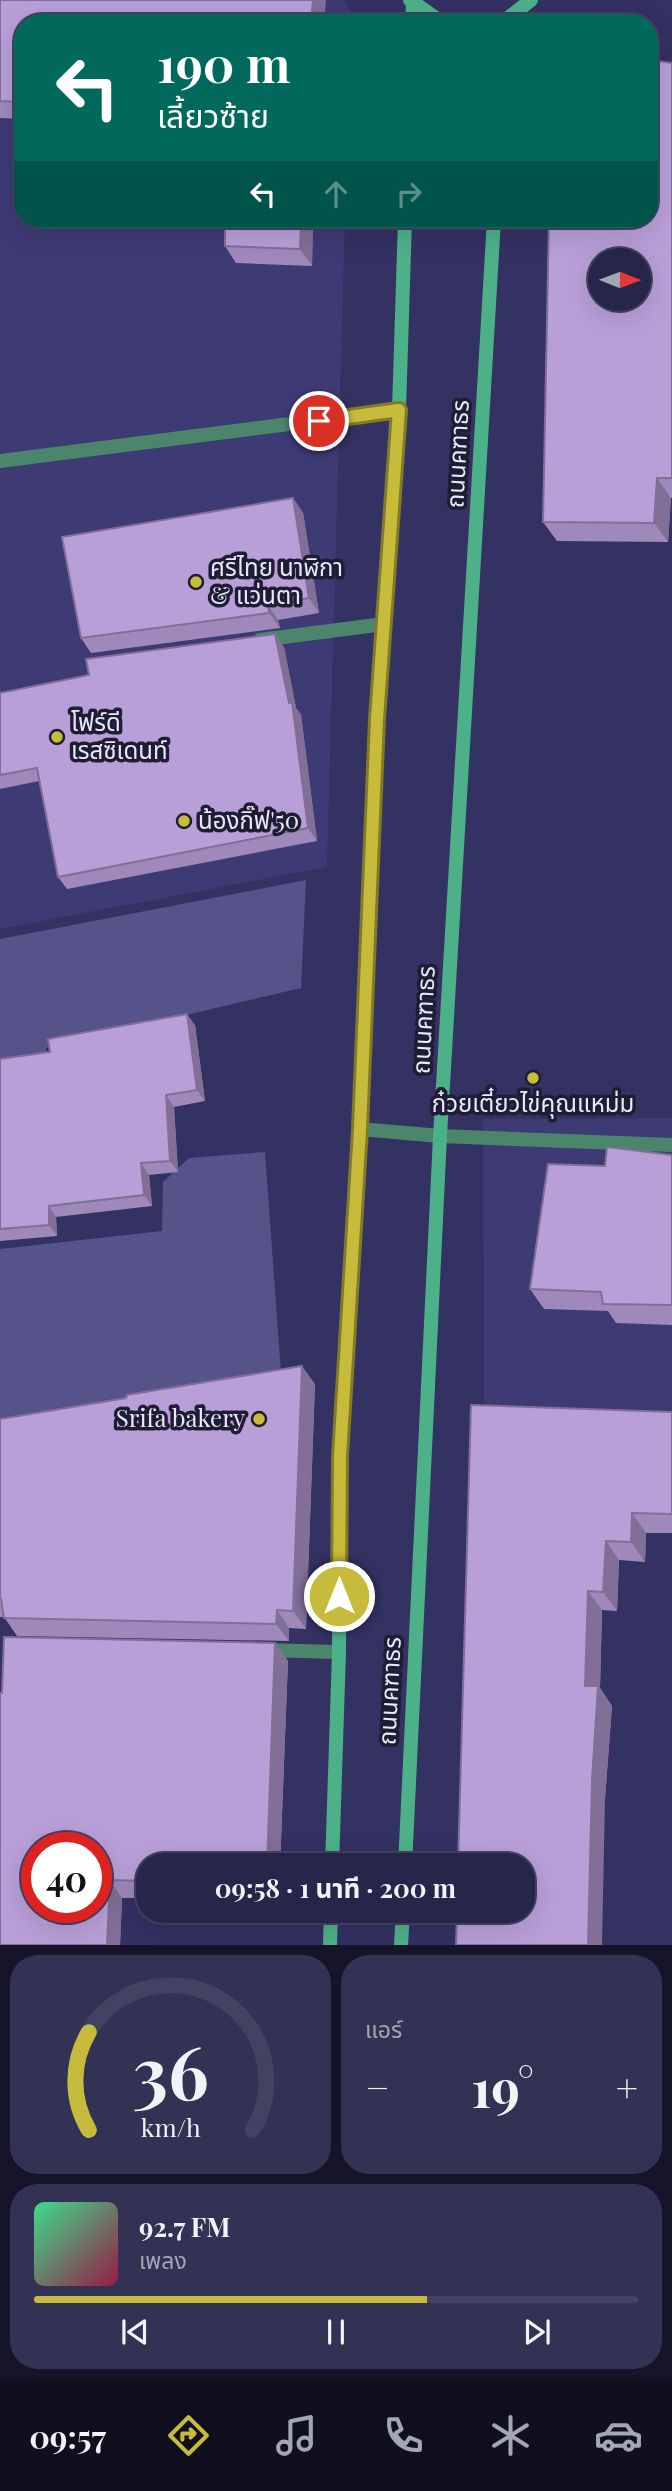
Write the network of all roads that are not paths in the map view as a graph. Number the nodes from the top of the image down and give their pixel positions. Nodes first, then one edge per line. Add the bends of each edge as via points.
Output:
1 (530, 1) edge
2 (411, 2) edge
3 (429, 14) edge
4 (513, 14) edge
5 (405, 228) edge
6 (493, 228) edge
7 (399, 410) junction
8 (0, 461) edge
9 (384, 624) junction
10 (248, 642) edge
11 (360, 1129) junction
12 (440, 1136) junction
13 (672, 1146) edge
14 (244, 1650) edge
15 (339, 1652) junction
16 (332, 1853) edge
17 (406, 1853) edge
18 (331, 1923) edge
19 (402, 1923) edge
20 (330, 1945) edge
21 (401, 1945) edge

1 - 4 street
2 - 3 street
5 - 7 street, ถนนคฑาธร
6 - 12 street, ถนนคฑาธร
7 - 8 street
7 - 9 street, ถนนคฑาธร
9 - 10 street
9 - 11 street, ถนนคฑาธร
11 - 12 street
11 - 15 street, ถนนคฑาธร via 340,1456
12 - 13 street
12 - 17 street, ถนนคฑาธร
14 - 15 street
15 - 16 street, ถนนคฑาธร
18 - 20 street
19 - 21 street

